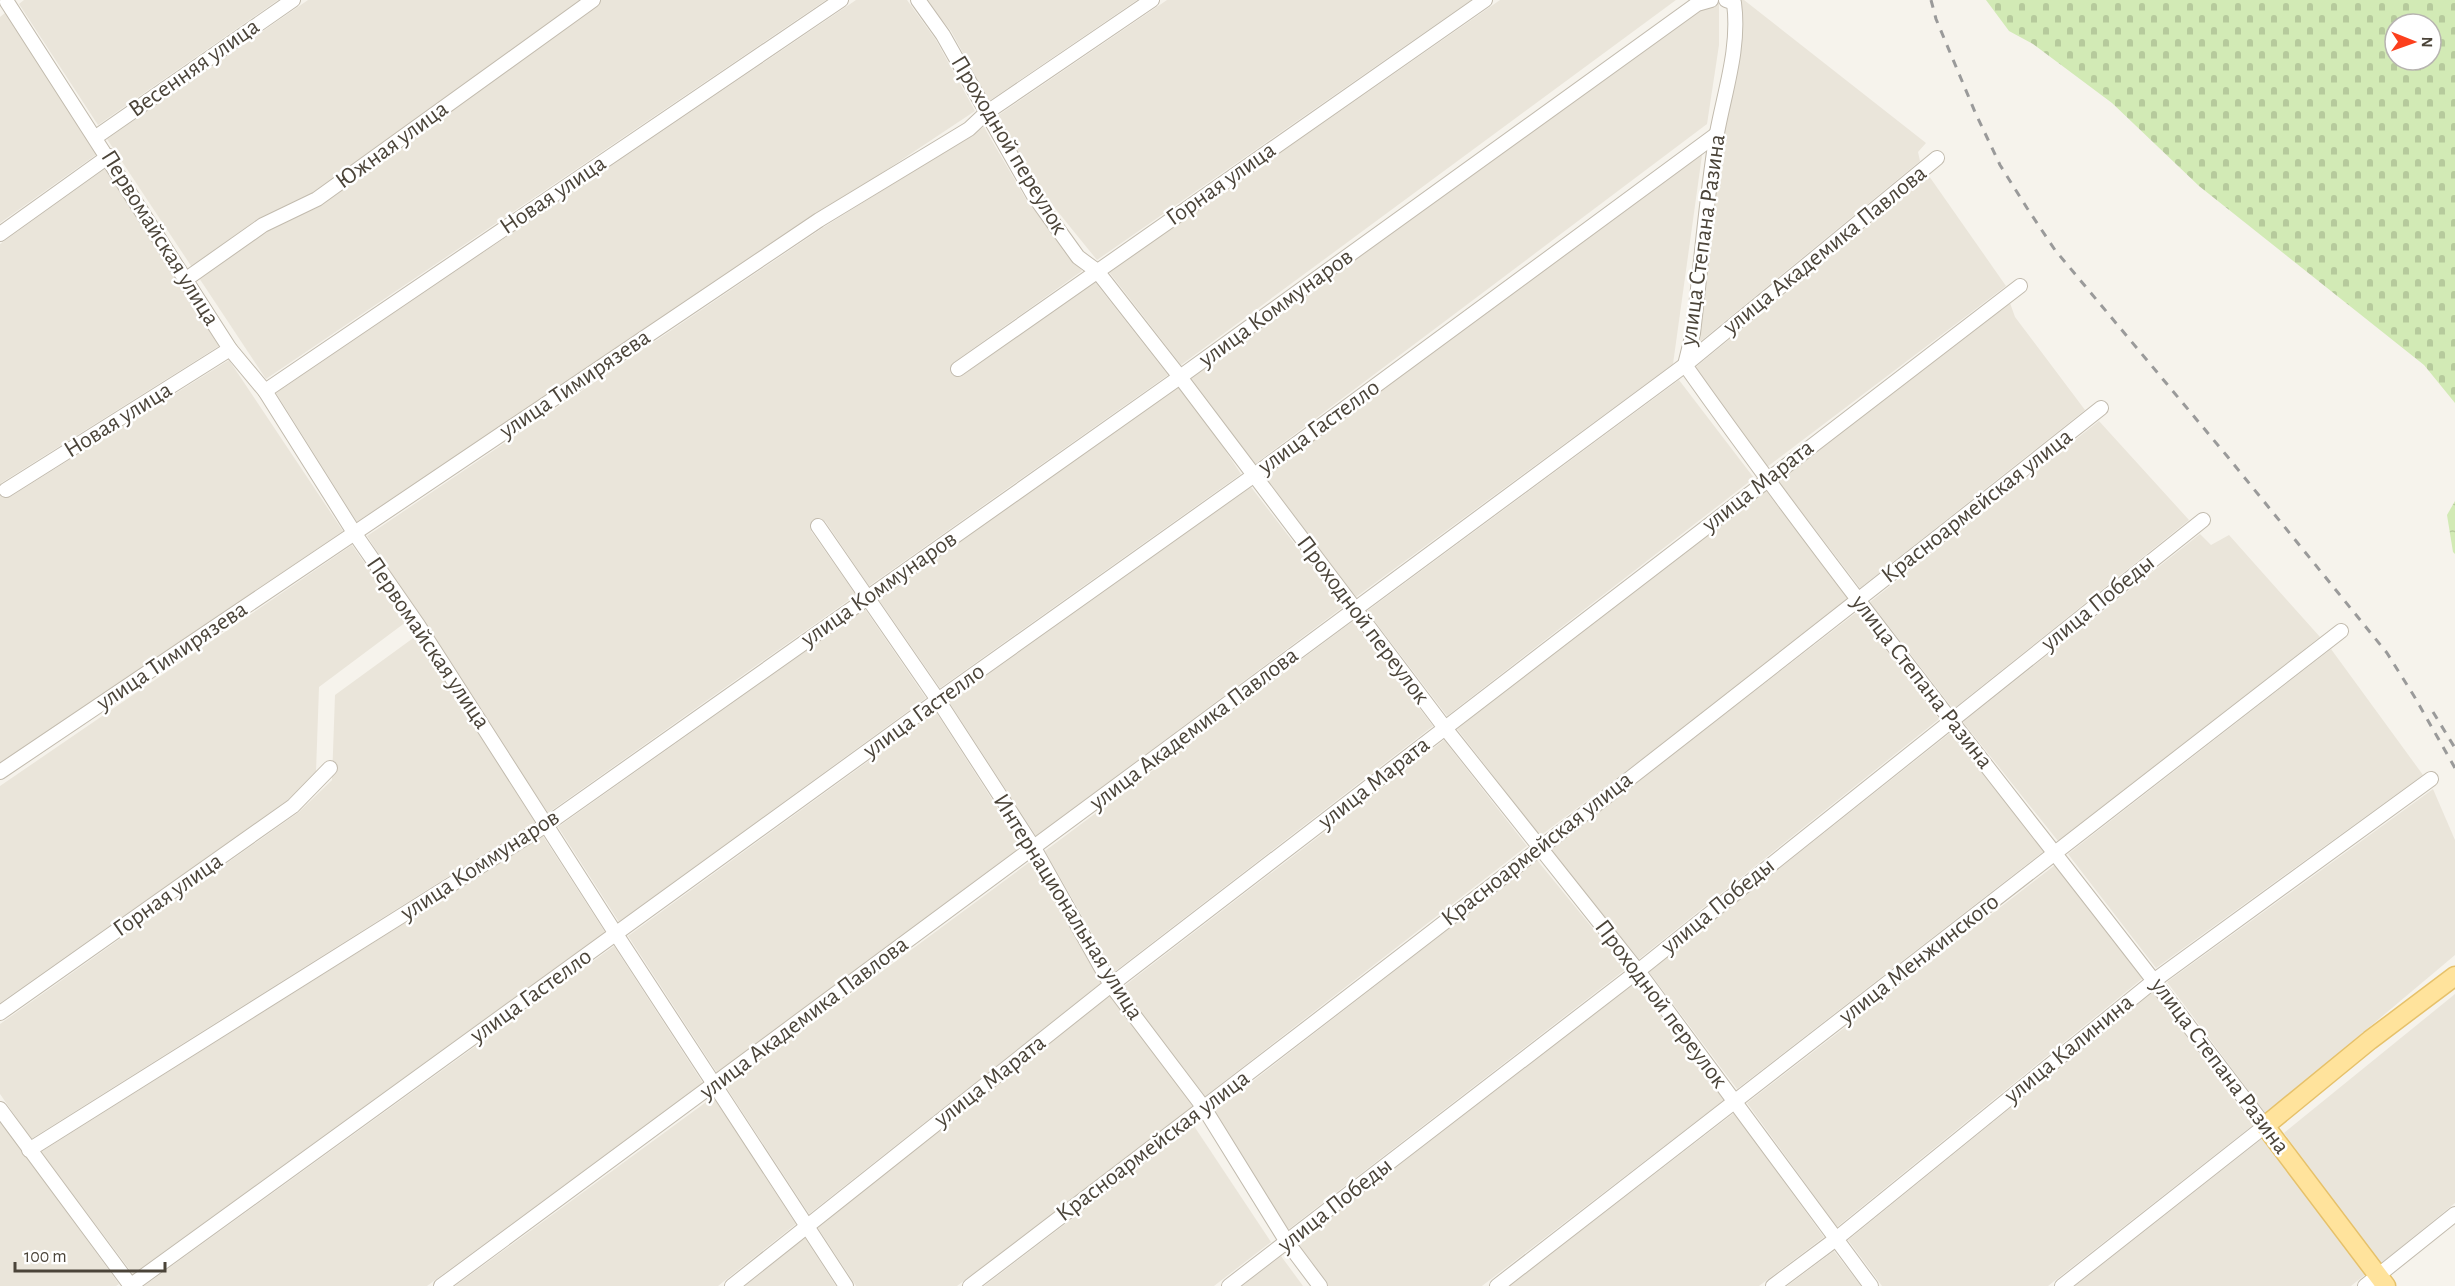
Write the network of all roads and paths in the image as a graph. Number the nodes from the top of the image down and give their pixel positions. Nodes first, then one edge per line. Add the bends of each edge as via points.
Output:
1 (293, 0) edge
2 (593, 0) edge
3 (841, 0) edge
4 (918, 0) edge
5 (1152, 0) edge
6 (1485, 0) edge
7 (1711, 0) edge
8 (1730, 1) edge
9 (6, 3) edge
10 (986, 113) junction
11 (1717, 134) junction
12 (96, 137) junction
13 (108, 156) junction
14 (1938, 158) dead end
15 (0, 234) edge
16 (1097, 271) junction
17 (185, 280) junction
18 (2020, 286) dead end
19 (230, 349) junction
20 (1685, 365) junction
21 (958, 369) dead end
22 (1180, 377) junction
23 (265, 391) junction
24 (2101, 408) dead end
25 (1253, 476) junction
26 (1766, 479) junction
27 (6, 490) dead end
28 (2203, 520) dead end
29 (818, 526) dead end
30 (355, 534) junction
31 (867, 598) junction
32 (1859, 600) junction
33 (1355, 609) junction
34 (2341, 631) dead end
35 (938, 700) junction
36 (1951, 721) junction
37 (1445, 728) junction
38 (330, 768) dead end
39 (0, 772) edge
40 (2431, 779) dead end
41 (546, 825) junction
42 (1034, 848) junction
43 (1539, 848) junction
44 (2056, 853) junction
45 (616, 934) junction
46 (1638, 971) junction
47 (2455, 976) edge
48 (2155, 980) junction
49 (1112, 985) junction
50 (0, 1013) edge
51 (715, 1085) junction
52 (1735, 1101) junction
53 (1204, 1108) junction
54 (0, 1109) edge
55 (2265, 1126) junction
56 (29, 1150) junction
57 (2455, 1214) edge
58 (807, 1226) junction
59 (1836, 1239) junction
60 (1287, 1242) junction
61 (2376, 1282) edge
62 (131, 1286) edge
63 (441, 1286) edge
64 (732, 1286) edge
65 (846, 1286) edge
66 (970, 1286) edge
67 (1229, 1286) edge
68 (1320, 1286) edge
69 (1497, 1286) edge
70 (1773, 1286) edge
71 (1871, 1286) edge
72 (2062, 1286) edge

1 - 12 street, Весенняя улица
2 - 17 street, Южная улица via 317,199 263,225
3 - 23 street, Новая улица
4 - 10 street, Проходной переулок via 944,35
5 - 10 street, улица Тимирязева
6 - 16 street, Горная улица
7 - 22 street, улица Коммунаров via 1697,4
8 - 11 street, улица Степана Разина via 1736,17 1734,57
9 - 12 street, Первомайская улица
10 - 16 street, Проходной переулок via 1034,195 1078,257
10 - 30 street, улица Тимирязева via 969,129 819,220
11 - 20 street, улица Степана Разина via 1693,333
11 - 25 street, улица Гастелло
12 - 13 street, Первомайская улица
13 - 15 street
13 - 17 street, Первомайская улица
14 - 20 street, улица Академика Павлова
16 - 21 street, Горная улица
16 - 22 street, Проходной переулок
17 - 19 street, Первомайская улица
18 - 26 street, улица Марата
19 - 23 street, Первомайская улица
19 - 27 street, Новая улица
20 - 26 street, улица Степана Разина
20 - 33 street, улица Академика Павлова
22 - 25 street, Проходной переулок
22 - 31 street, улица Коммунаров
23 - 30 street, Первомайская улица
24 - 32 street, Красноармейская улица
25 - 33 street, Проходной переулок
25 - 35 street, улица Гастелло
26 - 32 street, улица Степана Разина
26 - 37 street, улица Марата
28 - 36 street, улица Победы
29 - 31 street, Интернациональная улица
30 - 39 street, улица Тимирязева
30 - 41 street, Первомайская улица via 418,624
31 - 35 street, Интернациональная улица
31 - 41 street, улица Коммунаров
32 - 36 street, улица Степана Разина
32 - 43 street, Красноармейская улица
33 - 37 street, Проходной переулок
33 - 42 street, улица Академика Павлова
34 - 44 street, улица Менжинского
35 - 42 street, Интернациональная улица
35 - 45 street, улица Гастелло
36 - 44 street, улица Степана Разина
36 - 46 street, улица Победы
37 - 43 street, Проходной переулок
37 - 49 street, улица Марата
38 - 50 street, Горная улица via 293,806
40 - 48 street, улица Калинина
41 - 45 street, Первомайская улица
41 - 56 street, улица Коммунаров
42 - 49 street, Интернациональная улица
42 - 51 street, улица Академика Павлова
43 - 46 street, Проходной переулок
43 - 53 street, Красноармейская улица
44 - 48 street, улица Степана Разина
44 - 52 street, улица Менжинского
45 - 51 street, Первомайская улица
45 - 62 street, улица Гастелло
46 - 52 street, Проходной переулок
46 - 60 street, улица Победы
47 - 55 main road
48 - 55 street, улица Степана Разина
48 - 59 street, улица Калинина
49 - 53 street, Интернациональная улица
49 - 58 street, улица Марата
51 - 58 street, Первомайская улица
51 - 63 street, улица Академика Павлова
52 - 59 street, Проходной переулок
52 - 69 street, улица Менжинского
53 - 60 street, Интернациональная улица
53 - 66 street, Красноармейская улица
54 - 56 street
55 - 61 main road, улица Степана Разина
55 - 72 street
56 - 62 street
57 - 61 street
58 - 64 street, улица Марата
58 - 65 street, Первомайская улица
59 - 70 street, улица Калинина
59 - 71 street, Проходной переулок
60 - 67 street, улица Победы
60 - 68 street, Интернациональная улица

